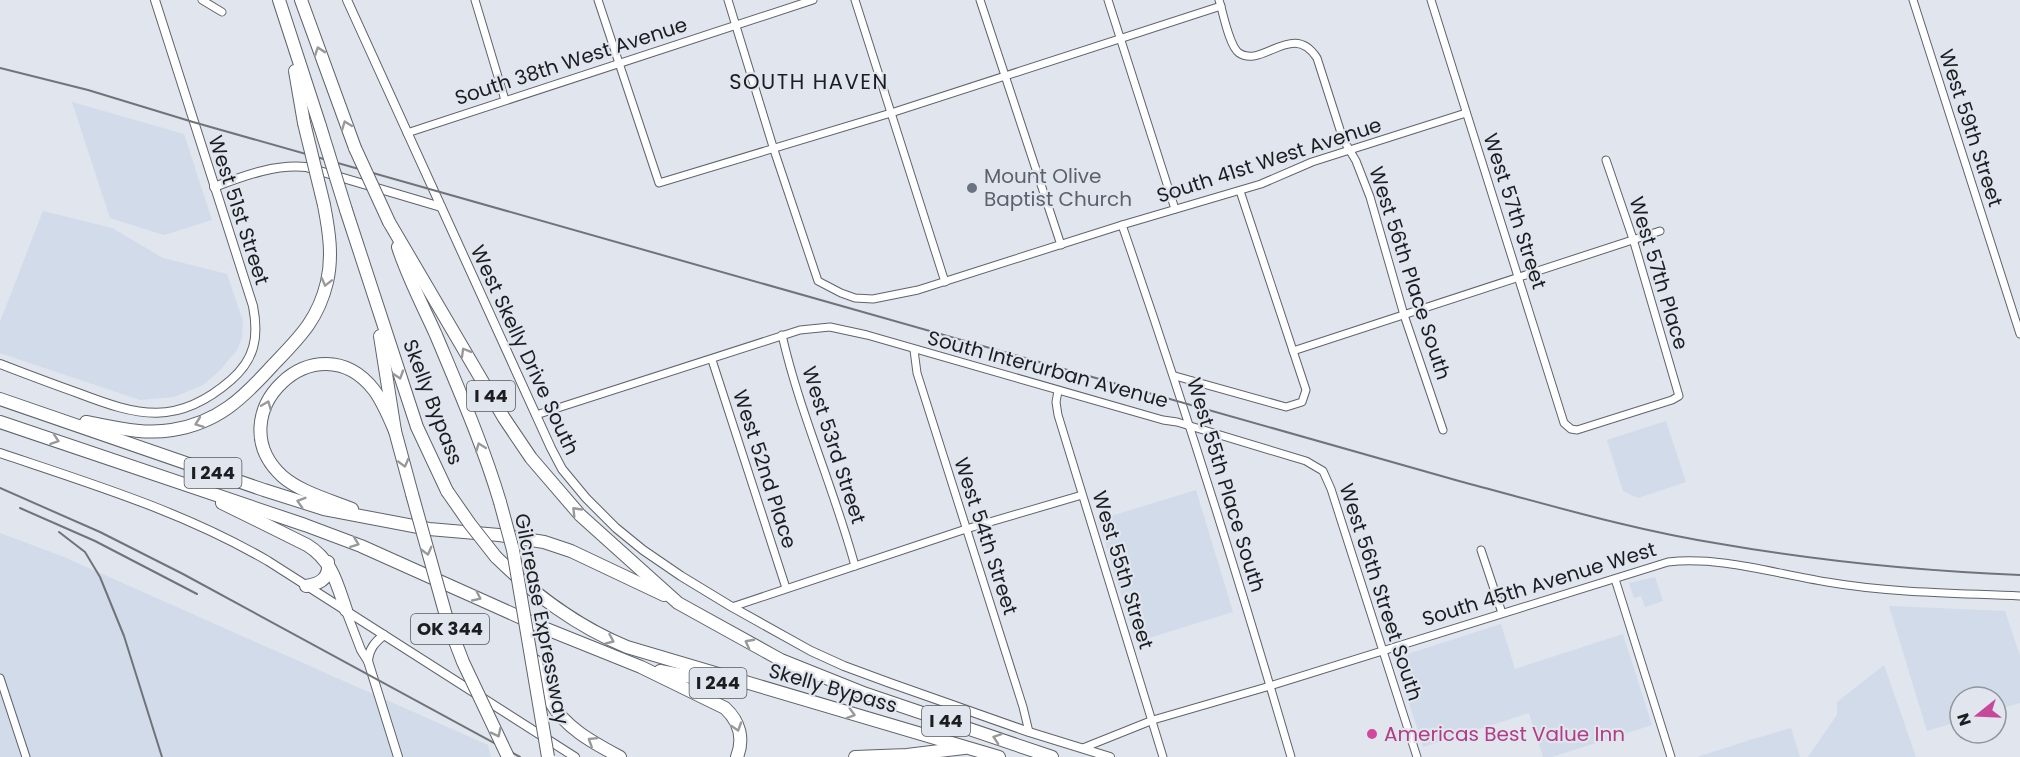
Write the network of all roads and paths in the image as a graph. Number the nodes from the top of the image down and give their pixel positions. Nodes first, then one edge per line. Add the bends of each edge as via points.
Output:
1 (155, 0) edge
2 (202, 0) edge
3 (279, 0) edge
4 (302, 0) edge
5 (347, 0) edge
6 (475, 0) edge
7 (598, 0) edge
8 (728, 0) edge
9 (813, 0) edge
10 (855, 0) edge
11 (980, 0) edge
12 (1108, 0) edge
13 (1431, 0) edge
14 (1913, 0) edge
15 (1220, 3) edge
16 (222, 12) dead end
17 (736, 25) junction
18 (288, 29) junction
19 (1121, 39) junction
20 (618, 64) junction
21 (1004, 76) junction
22 (505, 100) junction
23 (1466, 112) junction
24 (891, 113) junction
25 (407, 133) junction
26 (774, 150) junction
27 (1349, 150) junction
28 (1606, 160) dead end
29 (214, 187) junction
30 (1240, 191) junction
31 (441, 207) junction
32 (1175, 209) junction
33 (389, 222) junction
34 (1122, 225) junction
35 (1660, 231) dead end
36 (1633, 239) junction
37 (1061, 245) junction
38 (1518, 277) junction
39 (945, 282) junction
40 (374, 299) junction
41 (1404, 315) junction
42 (2020, 334) edge
43 (782, 335) junction
44 (914, 350) junction
45 (1293, 351) junction
46 (712, 360) junction
47 (0, 364) edge
48 (1174, 376) junction
49 (1058, 391) junction
50 (0, 399) edge
51 (50, 415) junction
52 (536, 415) junction
53 (0, 422) edge
54 (1188, 426) junction
55 (1571, 429) joint
56 (1443, 430) dead end
57 (395, 431) junction
58 (0, 453) edge
59 (1323, 471) joint
60 (181, 483) junction
61 (1083, 495) junction
62 (378, 520) junction
63 (966, 529) junction
64 (1481, 550) dead end
65 (328, 562) junction
66 (855, 566) junction
67 (1615, 579) junction
68 (306, 586) junction
69 (786, 588) junction
70 (2020, 596) edge
71 (678, 603) junction
72 (732, 607) junction
73 (346, 610) junction
74 (1502, 613) junction
75 (384, 635) junction
76 (529, 642) junction
77 (1383, 650) junction
78 (368, 661) junction
79 (641, 667) junction
80 (0, 678) edge
81 (1270, 686) junction
82 (795, 698) junction
83 (1153, 720) junction
84 (1029, 732) junction
85 (969, 747) junction
86 (1083, 748) junction
87 (26, 757) edge
88 (398, 757) edge
89 (508, 757) edge
90 (548, 757) edge
91 (575, 757) edge
92 (620, 757) edge
93 (737, 757) edge
94 (855, 757) edge
95 (999, 757) edge
96 (1052, 757) edge
97 (1110, 757) edge
98 (1163, 757) edge
99 (1291, 757) edge
100 (1417, 757) edge
101 (1671, 757) edge

1 - 29 street, West 51st Street
2 - 16 street
3 - 18 highway, Skelly Bypass / I 44
33 -> 4 highway, Skelly Bypass / I 44, bridge via 355,148
5 - 25 street, West Skelly Drive South
6 - 22 street
7 - 20 street
8 - 17 street
9 - 17 street, South 38th West Avenue
10 - 24 street
11 - 21 street
12 - 19 street
13 - 23 street, West 57th Street
14 - 42 street, West 59th Street
15 - 19 street
15 - 27 street, West 56th Place South via 1239,53 1257,55 1291,44 1307,45 1317,58
17 - 20 street, South 38th West Avenue
17 - 26 street
18 - 40 highway, Skelly Bypass / I 44, bridge
18 -> 51 highway, bridge via 330,240 327,283 302,336 244,397 208,420 157,432
19 - 21 street
19 - 32 street
20 - 22 street, South 38th West Avenue
20 - 26 street via 659,183
21 - 24 street
21 - 37 street
22 - 25 street, South 38th West Avenue
23 - 27 street, South 41st West Avenue
23 - 38 street, West 57th Street
24 - 26 street
24 - 39 street
25 - 31 street, West Skelly Drive South
26 - 39 street, South 41st West Avenue via 818,281 855,298 873,299
27 - 30 street, South 41st West Avenue
27 - 41 street, West 56th Place South via 1370,197
28 - 36 street, West 57th Place
29 - 31 street via 268,169 306,167
29 - 47 street, West 51st Street via 256,323 251,356 238,375 206,400 148,414 132,412
30 - 32 street, South 41st West Avenue
30 - 45 street
31 - 52 street, West Skelly Drive South
32 - 34 street, South 41st West Avenue
71 -> 33 highway, Skelly Bypass / I 44 via 580,515 531,458
76 -> 33 highway, Gilcrease Expressway, bridge via 513,550 493,479 456,384 406,274
34 - 37 street, South 41st West Avenue
34 - 48 street, West 55th Place South
35 - 36 street
36 - 38 street
36 - 55 street, West 57th Place via 1679,396 1583,429
37 - 39 street, South 41st West Avenue
38 - 41 street
38 - 55 street, West 57th Street via 1564,423
40 - 57 highway, OK 344
40 -> 82 highway, Skelly Bypass / I 44, bridge via 417,427 447,491 496,557 549,603 608,639 645,654
41 - 45 street
41 - 56 street, West 56th Place South
43 - 44 street, South Interurban Avenue via 830,327
43 - 46 street
43 - 66 street, West 53rd Street
44 - 49 street, South Interurban Avenue
44 - 63 street, West 54th Street via 916,373
45 - 48 street via 1306,390 1302,402 1286,407
46 - 52 street
46 - 69 street, West 52nd Place
48 - 54 street, West 55th Place South
49 - 54 street, South Interurban Avenue
49 - 61 street, West 55th Street via 1058,415
50 - 51 highway, I 244
62 -> 51 highway, I 244 via 324,509 264,490
52 - 72 street, West Skelly Drive South via 562,469 602,514 659,562
53 -> 60 highway, I 244
54 - 59 street, South Interurban Avenue via 1306,461
54 - 81 street, West 55th Place South
62 -> 57 highway via 296,486 284,477 265,449 262,415 271,394 287,378 301,369 328,364 351,370 363,379 381,401
57 -> 89 highway, OK 344, bridge via 448,623
58 - 68 street via 190,520 249,549
59 - 77 street, West 56th Street South
60 - 65 highway via 307,545
60 -> 79 highway, I 244 via 361,546
61 - 63 street
61 - 83 street, West 55th Street
62 - 71 highway, I 244 via 544,542 571,550
63 - 66 street
63 - 84 street, West 54th Street
64 - 74 street
65 - 68 highway via 323,580
65 - 73 highway
66 - 69 street
67 - 70 street, South 45th Avenue West via 1668,562 1691,561 1829,583
67 - 74 street, South 45th Avenue West
67 - 101 street
68 - 73 street
69 - 72 street
96 -> 71 highway, Skelly Bypass / I 44 via 866,694 781,660
72 - 84 street, West Skelly Drive South via 843,666
73 - 75 street
73 - 78 street
74 - 77 street, South 45th Avenue West
75 - 78 street via 375,642
75 - 91 street
76 - 90 highway, Gilcrease Expressway, bridge
92 -> 76 highway, bridge via 588,739 558,712 548,696
77 - 81 street, South 45th Avenue West
77 - 100 street, West 56th Street South
78 - 88 street
79 - 82 highway, I 244
79 -> 93 highway via 725,708 739,728 741,743
80 - 87 street
81 - 83 street, South 45th Avenue West
81 - 99 street, West 55th Place South
82 -> 85 highway, Skelly Bypass / I 44
83 - 86 street, South 45th Avenue West
83 - 98 street, West 55th Street
84 - 86 street, West Skelly Drive South
85 - 94 highway
85 - 95 highway, Skelly Bypass / I 44
86 - 97 street, West Skelly Drive South

